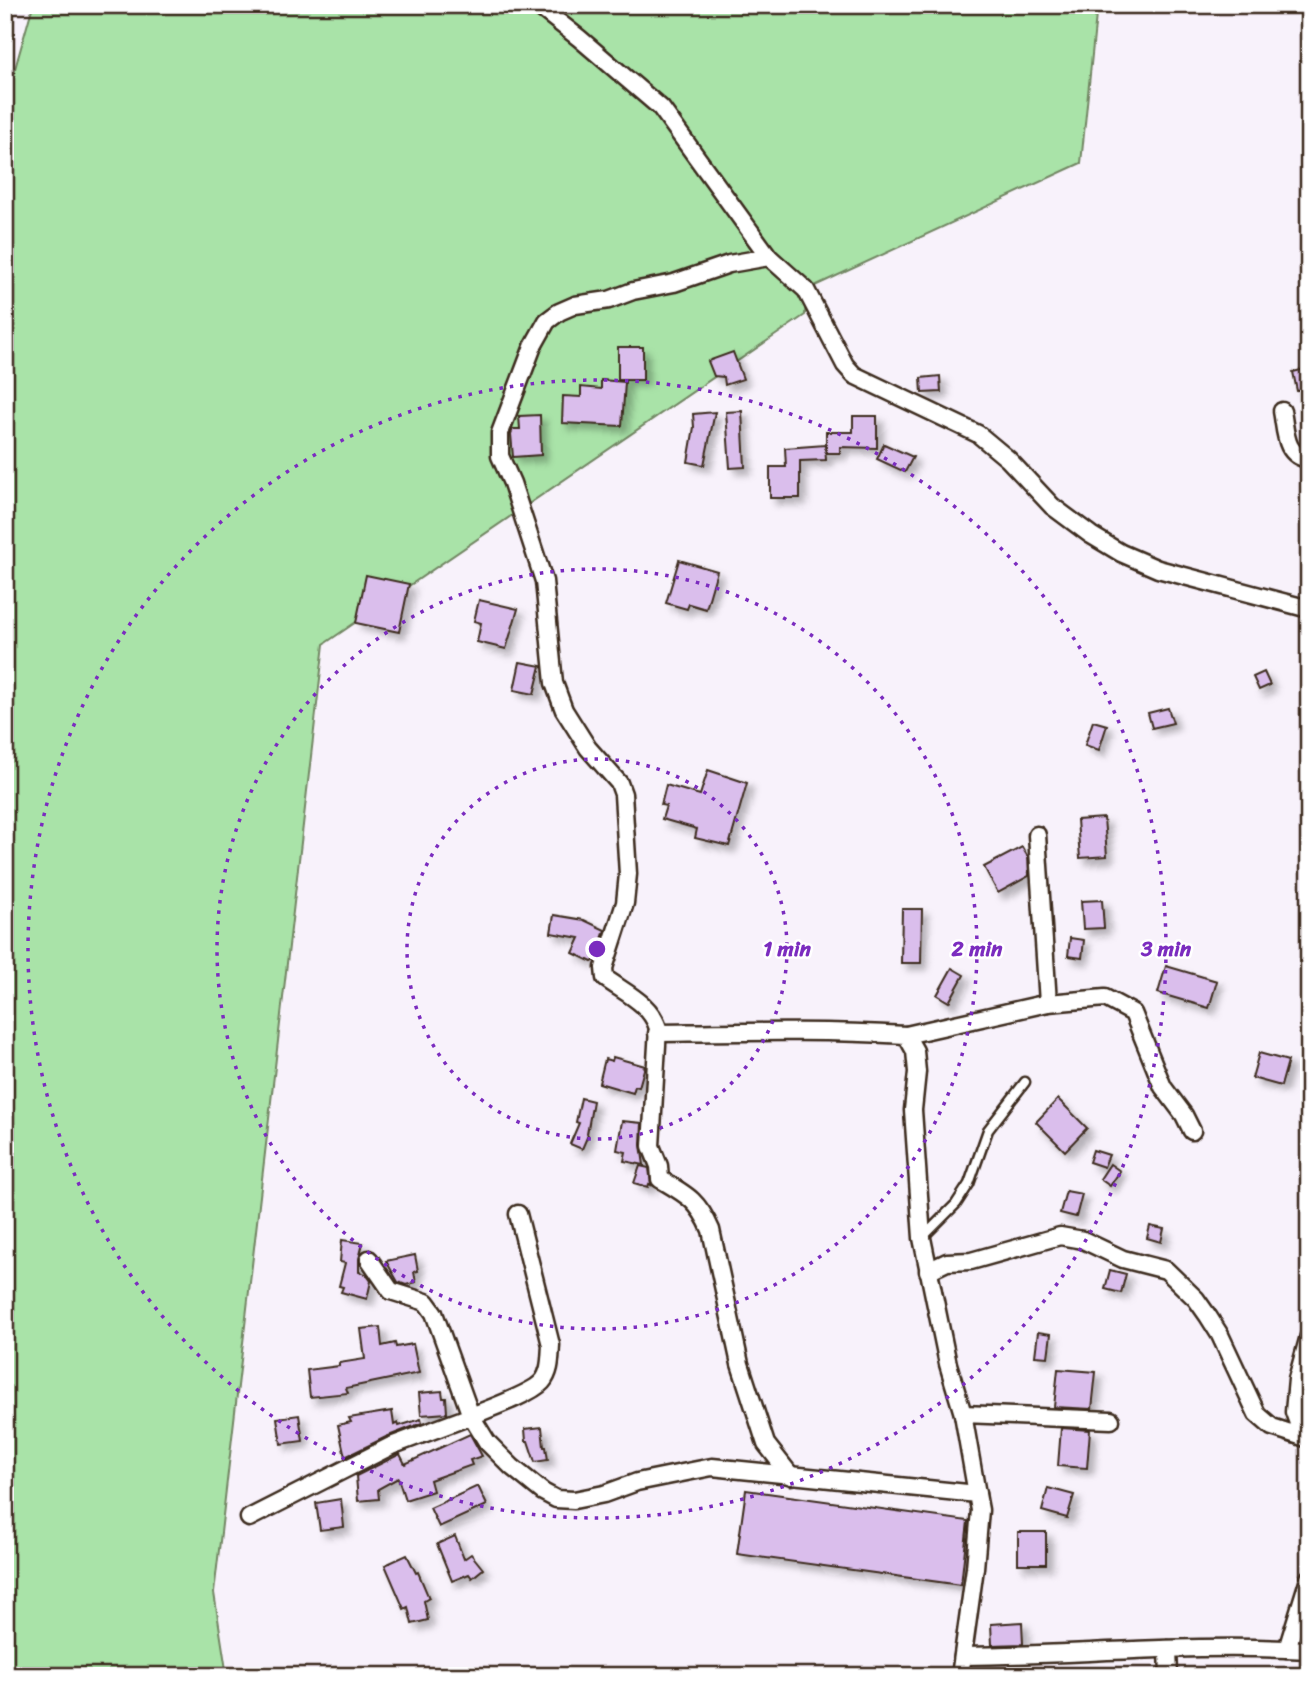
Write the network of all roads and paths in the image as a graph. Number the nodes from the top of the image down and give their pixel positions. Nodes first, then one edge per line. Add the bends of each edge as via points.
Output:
1 (537, 5) edge
2 (769, 257) junction
3 (1282, 411) dead end
4 (1309, 459) edge
5 (1309, 609) edge
6 (1037, 835) dead end
7 (1048, 1003) junction
8 (657, 1033) junction
9 (906, 1035) junction
10 (1026, 1082) dead end
11 (1192, 1132) dead end
12 (518, 1214) dead end
13 (922, 1238) junction
14 (369, 1259) dead end
15 (928, 1271) junction
16 (1309, 1336) edge
17 (963, 1415) junction
18 (471, 1416) junction
19 (1111, 1420) dead end
20 (1306, 1438) edge
21 (791, 1476) junction
22 (977, 1494) junction
23 (249, 1518) dead end
24 (1309, 1578) edge
25 (1168, 1648) junction
26 (1287, 1649) junction
27 (1309, 1650) edge
28 (963, 1656) junction
29 (960, 1676) edge
30 (1169, 1676) edge

1 - 2 street via 661,108
2 - 5 street via 806,290 854,375 978,434 1052,506 1091,535 1158,569
2 - 8 street via 559,312 547,321 533,346 500,433 500,456 544,581 554,683 564,710 623,794 628,874 625,903 606,958 606,978 648,1008
3 - 4 street via 1289,450 1298,458
6 - 7 street
7 - 9 street
7 - 11 street via 1105,998 1133,1013 1160,1080
8 - 9 street
8 - 21 street via 651,1146 660,1179 703,1210 740,1364 766,1444
9 - 13 street via 915,1051 917,1072 913,1110
10 - 13 lane via 988,1130 969,1184 956,1204
12 - 18 street via 551,1345 550,1366 542,1382 529,1391
13 - 15 street
14 - 18 street via 390,1291 426,1302 434,1313
15 - 17 street
15 - 20 street via 947,1262 971,1261 1060,1237 1083,1240 1123,1259 1166,1270 1208,1316 1257,1414 1272,1427
16 - 20 street via 1294,1412
17 - 19 street
17 - 22 street
18 - 21 street via 487,1442 512,1467 556,1499 604,1494 712,1467
18 - 23 street via 391,1446
21 - 22 street
22 - 28 street via 975,1568
24 - 26 street
25 - 26 street
25 - 28 street
25 - 30 street
26 - 27 street
28 - 29 street

